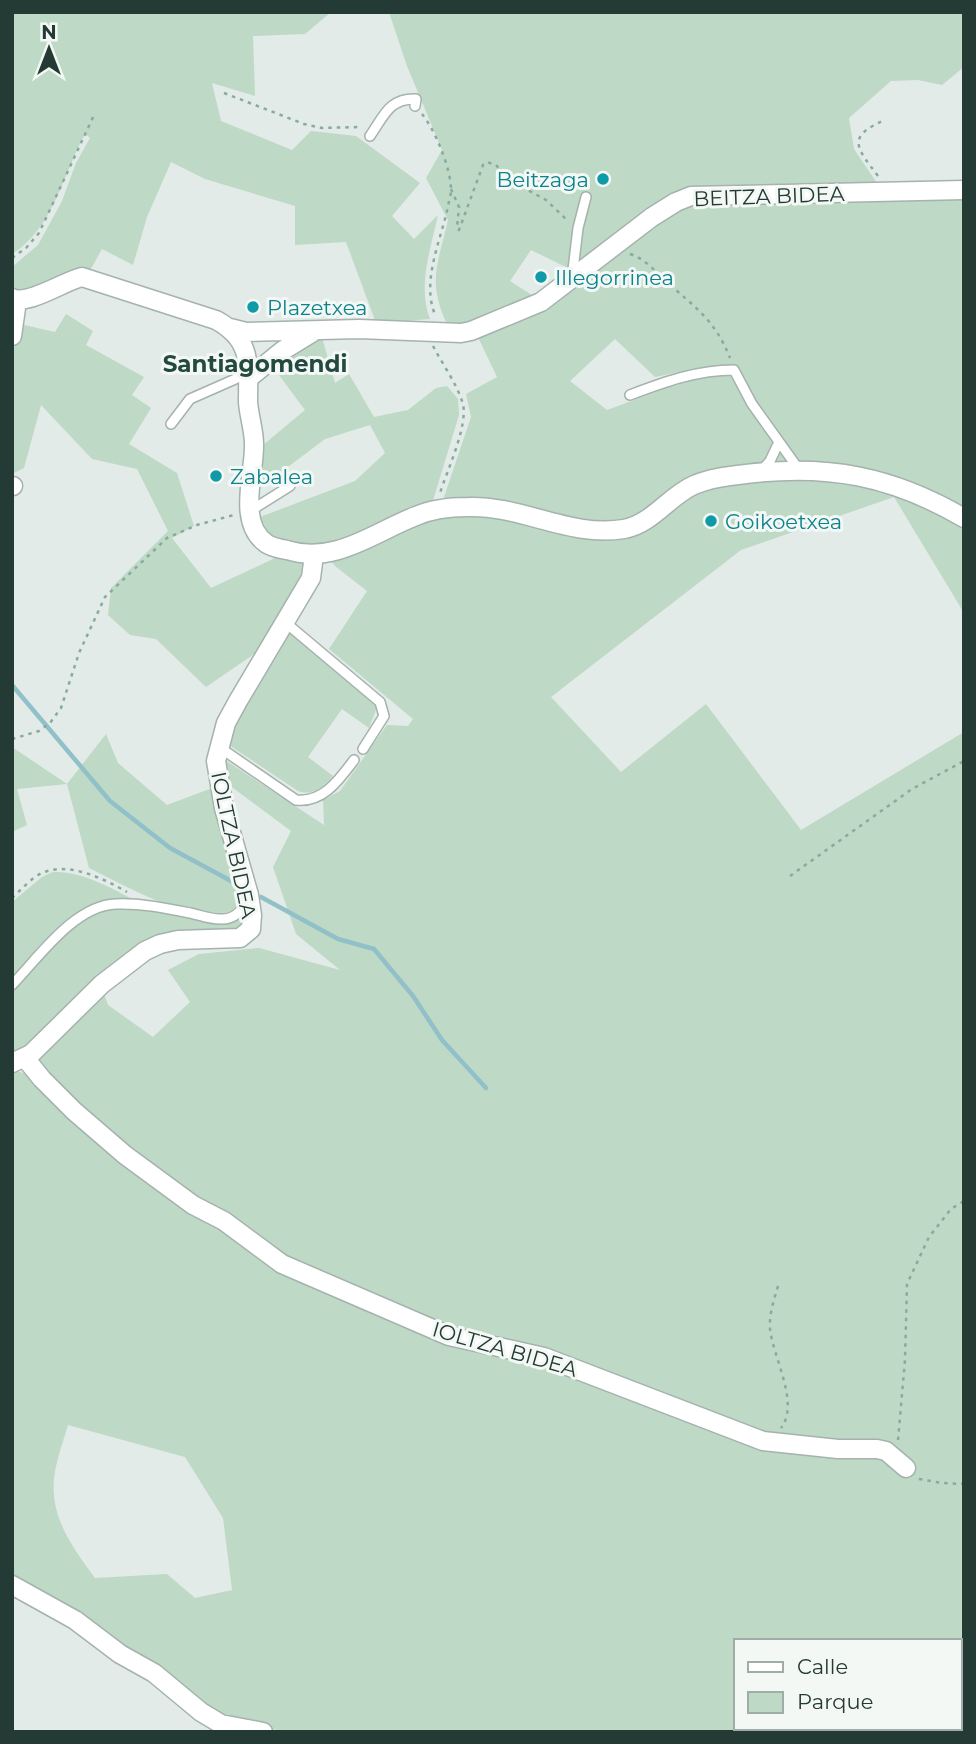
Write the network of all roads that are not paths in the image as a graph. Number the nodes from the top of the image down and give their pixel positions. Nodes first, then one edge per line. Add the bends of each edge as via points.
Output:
1 (415, 106) road end
2 (370, 136) dead end
3 (964, 190) edge
4 (586, 197) dead end
5 (572, 278) junction
6 (14, 300) edge
7 (230, 328) junction
8 (315, 331) junction
9 (12, 336) edge
10 (250, 375) junction
11 (630, 394) dead end
12 (171, 424) dead end
13 (779, 442) junction
14 (800, 471) junction
15 (760, 473) junction
16 (289, 486) dead end
17 (250, 511) junction
18 (964, 518) edge
19 (314, 555) junction
20 (286, 623) junction
21 (219, 747) junction
22 (363, 749) dead end
23 (354, 760) dead end
24 (249, 895) junction
25 (12, 985) edge
26 (18, 1061) edge
27 (900, 1463) road end
28 (12, 1585) edge
29 (263, 1732) edge

1 - 2 lane via 416,99 403,98 392,104
3 - 5 street, BEITZA BIDEA via 691,196 652,217
4 - 5 lane
5 - 8 street, BEITZA BIDEA via 541,302 471,331
6 - 7 street, BEITZA BIDEA via 27,300 82,277
6 - 9 street
7 - 8 street, BEITZA BIDEA
7 - 10 street via 248,358
8 - 10 street, BEITZA BIDEA
10 - 12 lane via 190,399
10 - 17 street via 248,403 254,444
11 - 13 lane via 691,374 734,370
13 - 14 lane
13 - 15 lane
14 - 15 street
14 - 18 street via 833,471 892,485 929,498
15 - 19 street via 696,484 669,499 650,518 626,529 577,528 492,509 435,509 370,539
16 - 17 lane
17 - 19 street via 267,544
19 - 20 street, IOLTZA BIDEA via 311,578
20 - 21 street, IOLTZA BIDEA via 226,723
20 - 22 lane via 380,702 384,716
21 - 23 lane via 296,800 306,802 321,796
21 - 24 street, IOLTZA BIDEA via 220,786
24 - 25 lane via 243,909 221,919 148,904 93,908 74,921
24 - 26 street, IOLTZA BIDEA via 251,929 240,938 178,940 145,951
26 - 27 street, IOLTZA BIDEA via 125,1155 282,1264 449,1336 544,1357 763,1441 877,1449
28 - 29 street via 75,1620 221,1724

